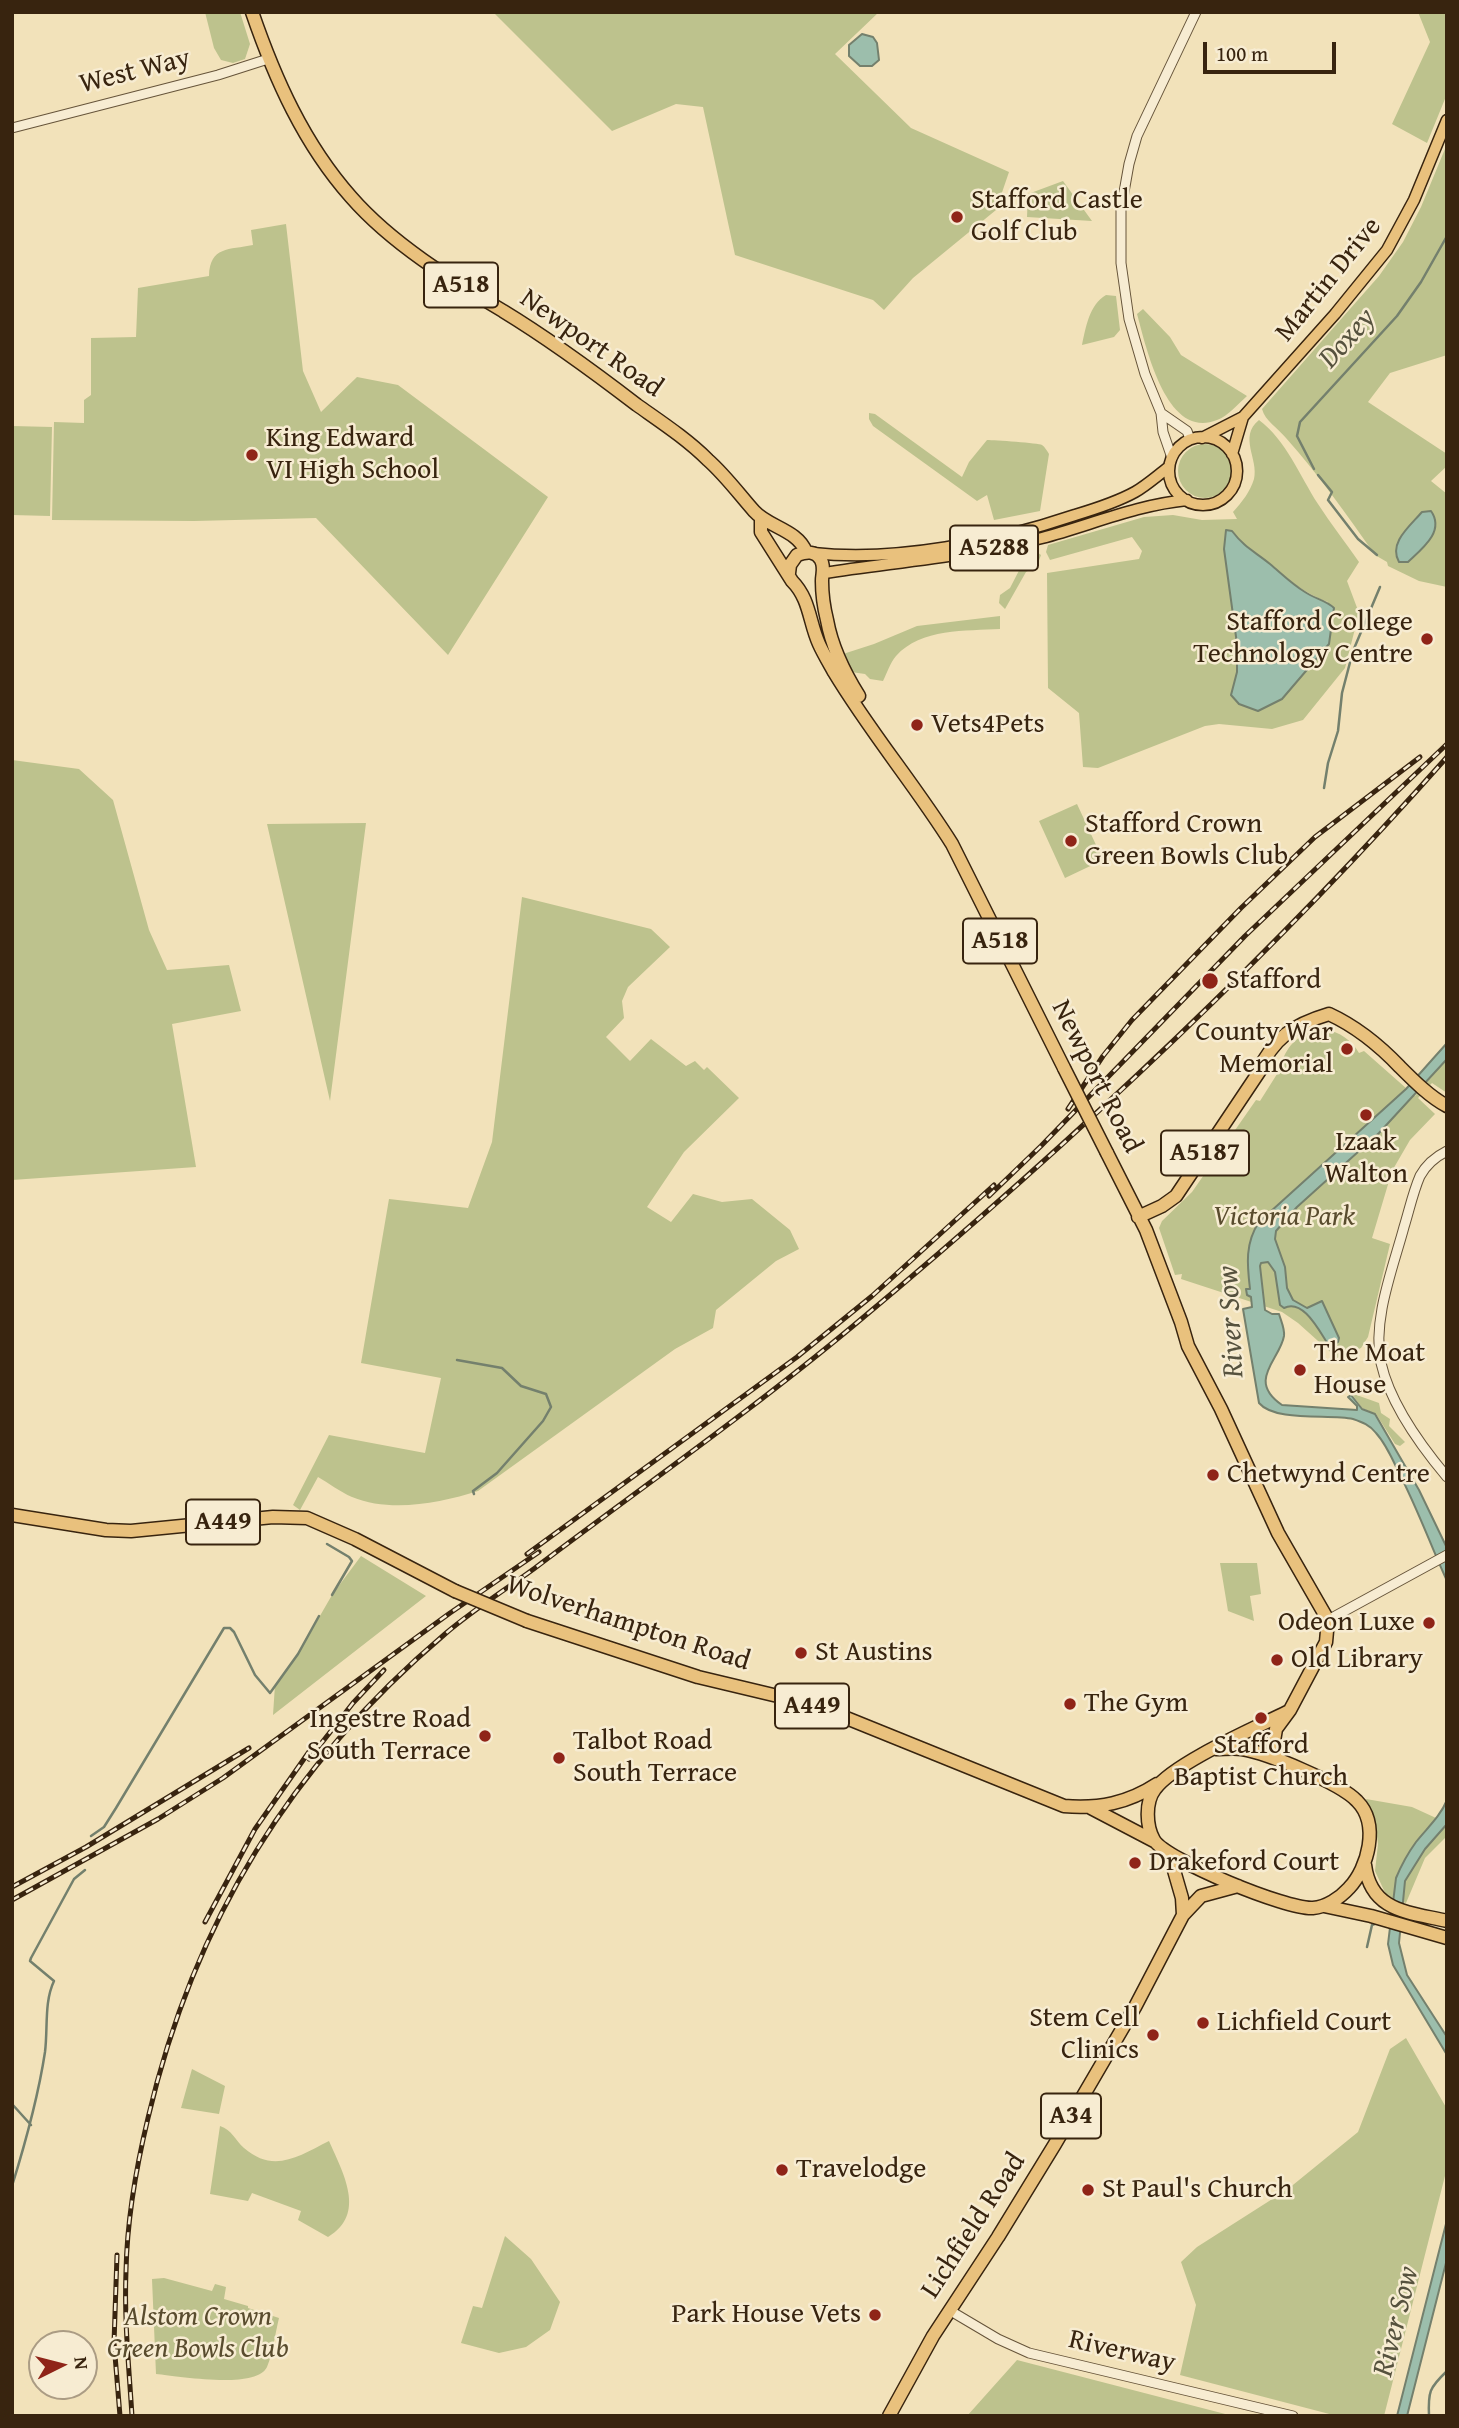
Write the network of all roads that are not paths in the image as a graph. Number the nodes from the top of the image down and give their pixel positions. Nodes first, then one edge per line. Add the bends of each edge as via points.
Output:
1 (252, 12) edge
2 (1196, 12) edge
3 (268, 58) junction
4 (1447, 120) edge
5 (12, 128) edge
6 (1161, 413) junction
7 (1243, 417) junction
8 (1196, 438) junction
9 (1232, 454) junction
10 (1171, 462) junction
11 (1187, 500) junction
12 (761, 519) junction
13 (808, 552) junction
14 (789, 573) junction
15 (823, 576) junction
16 (799, 587) junction
17 (850, 680) junction
18 (859, 710) junction
19 (915, 789) junction
20 (1447, 1106) edge
21 (1447, 1151) edge
22 (1138, 1217) junction
23 (1447, 1477) edge
24 (12, 1514) edge
25 (1447, 1555) edge
26 (1328, 1620) junction
27 (1290, 1710) junction
28 (1216, 1749) junction
29 (1282, 1763) junction
30 (1163, 1780) junction
31 (1091, 1808) junction
32 (1154, 1840) junction
33 (1169, 1853) junction
34 (1365, 1865) junction
35 (1238, 1886) junction
36 (1324, 1906) junction
37 (1183, 1915) junction
38 (1447, 1921) edge
39 (1447, 1938) edge
40 (949, 2310) junction
41 (889, 2416) edge
42 (1293, 2416) edge

1 - 3 highway, Newport Road / A518
2 - 6 street via 1137,136 1121,209 1121,263 1129,319
3 - 5 street, West Way
3 - 12 highway, Newport Road / A518 via 309,143 374,220 685,440
4 - 7 main road, Martin Drive / A5288 via 1414,200 1387,250
6 - 8 street
6 - 10 street
7 - 8 main road, Martin Drive / A5288
7 - 9 main road, Martin Drive / A5288
8 - 9 main road via 1223,443
8 - 10 main road, A5288 via 1182,444
9 - 11 main road, A5288 via 1237,475 1229,493 1210,504
10 - 11 main road via 1172,485
10 - 13 main road, A5288 via 1134,493 1004,536 919,550 838,555
11 - 15 main road, A5288 via 1137,508 989,549
12 - 13 highway, Newport Road / A518
12 - 14 highway, Newport Road / A518 via 761,531
13 - 14 highway via 793,559
13 - 15 highway, Newport Road / A518 via 821,560
14 - 16 highway, Newport Road / A518
15 - 16 highway via 812,587
15 - 17 highway, Newport Road / A518 via 831,637
16 - 18 highway, Newport Road / A518 via 818,643
17 - 18 highway
17 - 19 highway, Newport Road / A518 via 906,766
18 - 19 highway, Newport Road / A518
19 - 22 highway, Newport Road / A518, bridge via 952,844
20 - 22 highway, A5187 via 1361,1033 1329,1014 1309,1020 1293,1030 1257,1073 1176,1196
21 - 23 street via 1430,1162 1416,1189 1381,1315 1379,1343 1385,1375 1411,1429
22 - 26 highway, Newport Road / A518 via 1188,1346 1278,1533
24 - 31 highway, Wolverhampton Road / A449, bridge via 131,1531 273,1517 316,1521 455,1591 527,1621 687,1673 834,1713 1053,1803
25 - 26 street
26 - 27 highway via 1326,1642
27 - 28 highway
27 - 29 highway via 1273,1739
28 - 29 highway via 1242,1749
28 - 30 highway
29 - 34 highway via 1331,1784 1360,1803 1368,1825
30 - 31 highway, Wolverhampton Road / A449 via 1132,1797
30 - 32 highway via 1154,1790 1147,1813
31 - 32 highway, Wolverhampton Road / A449
32 - 33 highway
33 - 35 highway
33 - 37 highway
34 - 36 highway via 1348,1890
34 - 38 highway via 1367,1880 1380,1899 1395,1909
35 - 36 highway via 1282,1903
35 - 37 highway, Lichfield Road / A34 via 1201,1896
36 - 39 highway
37 - 40 highway, Lichfield Road / A34 via 1055,2144
40 - 41 highway, Lichfield Road / A34
40 - 42 street, Riverway via 1029,2353

